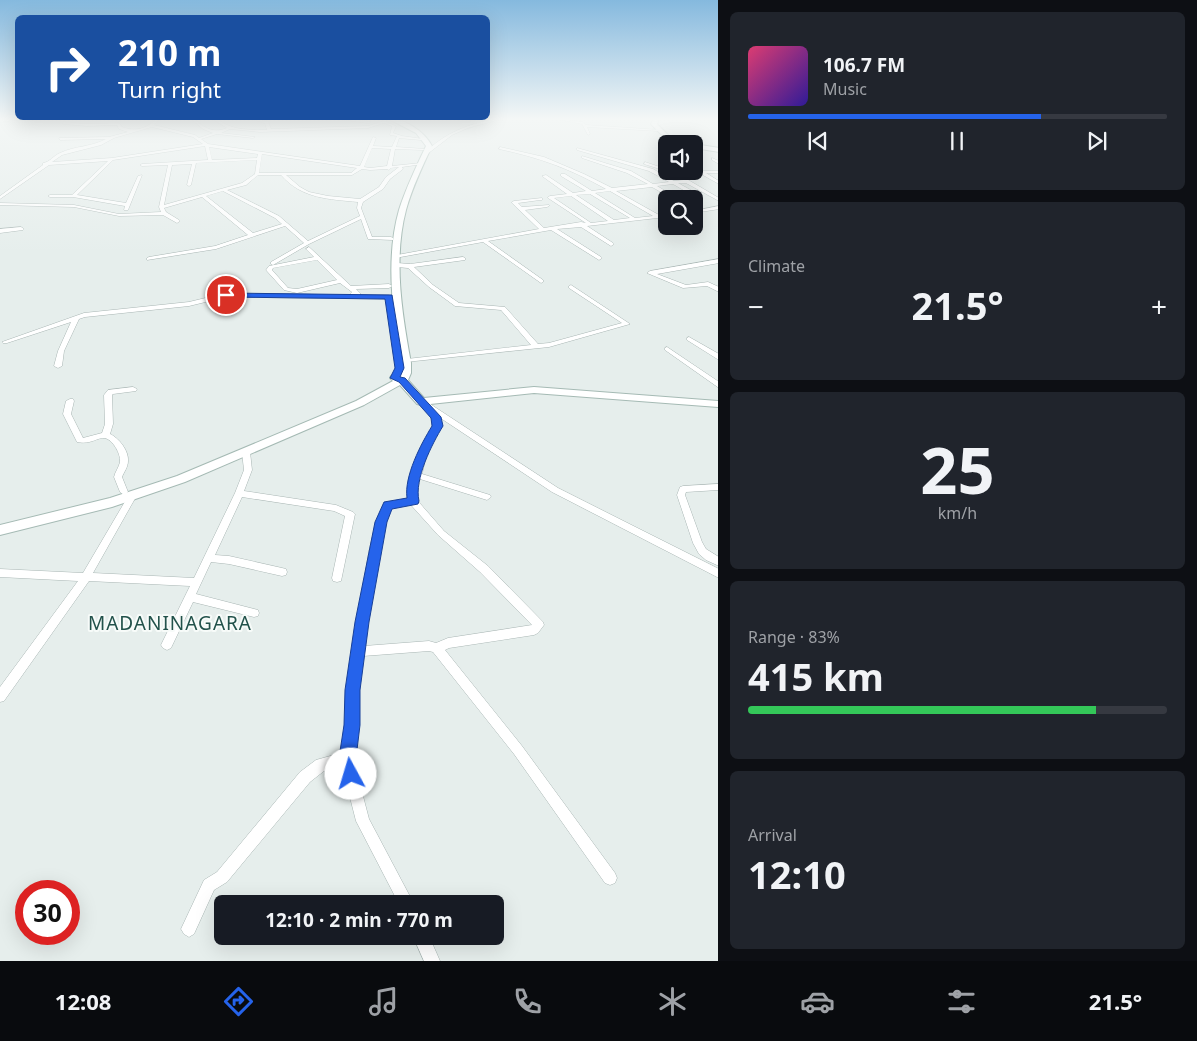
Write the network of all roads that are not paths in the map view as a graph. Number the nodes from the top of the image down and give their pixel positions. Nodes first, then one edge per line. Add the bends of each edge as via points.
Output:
1 (60, 163) edge
2 (108, 163) edge
3 (194, 163) joint
4 (258, 163) edge
5 (328, 163) edge
6 (364, 163) edge
7 (390, 163) edge
8 (409, 163) edge
9 (420, 163) edge
10 (556, 163) edge
11 (601, 163) edge
12 (626, 163) edge
13 (643, 163) edge
14 (44, 164) joint
15 (142, 165) dead end
16 (170, 165) junction
17 (361, 168) junction
18 (401, 168) junction
19 (658, 168) edge
20 (389, 169) junction
21 (718, 172) edge
22 (257, 174) junction
23 (282, 174) junction
24 (563, 175) dead end
25 (140, 176) dead end
26 (544, 176) dead end
27 (688, 181) joint
28 (673, 183) junction
29 (718, 183) edge
30 (189, 185) dead end
31 (654, 185) junction
32 (224, 190) junction
33 (611, 190) junction
34 (662, 190) edge
35 (686, 190) edge
36 (592, 192) junction
37 (2, 195) edge
38 (569, 195) junction
39 (50, 196) dead end
40 (73, 196) junction
41 (203, 196) junction
42 (540, 199) dead end
43 (718, 200) edge
44 (361, 201) junction
45 (0, 204) edge
46 (126, 205) junction
47 (547, 206) dead end
48 (161, 207) junction
49 (718, 208) edge
50 (521, 209) junction
51 (703, 210) edge
52 (164, 213) junction
53 (124, 214) junction
54 (362, 217) junction
55 (658, 217) joint
56 (634, 219) junction
57 (177, 221) dead end
58 (612, 221) junction
59 (589, 223) junction
60 (286, 224) junction
61 (581, 224) junction
62 (552, 228) junction
63 (21, 229) dead end
64 (543, 230) junction
65 (0, 231) edge
66 (252, 235) junction
67 (483, 240) junction
68 (393, 243) junction
69 (611, 244) dead end
70 (308, 246) junction
71 (318, 258) junction
72 (599, 258) dead end
73 (149, 259) dead end
74 (463, 259) dead end
75 (397, 261) junction
76 (718, 262) edge
77 (294, 263) junction
78 (410, 266) junction
79 (341, 281) junction
80 (541, 281) dead end
81 (391, 284) junction
82 (570, 287) dead end
83 (350, 288) junction
84 (718, 290) edge
85 (296, 293) dead end
86 (76, 318) junction
87 (689, 339) dead end
88 (5, 342) dead end
89 (536, 346) junction
90 (667, 349) dead end
91 (718, 358) edge
92 (402, 361) junction
93 (58, 366) dead end
94 (398, 379) junction
95 (718, 386) edge
96 (132, 389) dead end
97 (70, 401) dead end
98 (718, 404) edge
99 (425, 405) junction
100 (106, 435) junction
101 (246, 452) junction
102 (416, 475) junction
103 (718, 486) edge
104 (128, 493) junction
105 (239, 493) junction
106 (487, 497) dead end
107 (413, 501) junction
108 (0, 522) edge
109 (0, 530) edge
110 (209, 558) junction
111 (718, 562) edge
112 (282, 572) dead end
113 (0, 573) edge
114 (718, 574) edge
115 (86, 577) junction
116 (337, 578) dead end
117 (197, 582) junction
118 (191, 597) junction
119 (254, 613) dead end
120 (167, 645) dead end
121 (437, 648) junction
122 (358, 651) junction
123 (0, 697) edge
124 (347, 758) junction
125 (610, 878) dead end
126 (402, 895) edge
127 (189, 929) dead end
128 (425, 945) edge
129 (432, 961) edge

1 - 14 street
2 - 40 street
3 - 16 street
3 - 30 street
4 - 22 street
5 - 17 street
6 - 17 street
7 - 20 street
8 - 18 street
9 - 68 main road
10 - 33 street
11 - 31 street
12 - 28 street via 651,170
13 - 19 street
14 - 37 street
15 - 16 street
16 - 48 street
17 - 20 street
17 - 23 street via 352,174
18 - 20 street
18 - 44 street
21 - 29 street via 703,173
22 - 23 street
22 - 32 street via 244,184
23 - 44 street via 288,184 306,193
24 - 36 street
25 - 46 street
26 - 38 street
27 - 28 street
27 - 43 street
28 - 31 street
28 - 35 street
31 - 33 street
31 - 34 street
32 - 41 street
32 - 60 street
33 - 36 street
33 - 55 street
36 - 38 street
36 - 56 street
38 - 58 street
38 - 59 street via 550,197
39 - 40 street
40 - 46 street
41 - 48 street
41 - 66 street
42 - 50 street via 515,202
44 - 54 street
45 - 53 street via 74,206
46 - 53 street
47 - 50 street
48 - 52 street
49 - 51 street
50 - 64 street
52 - 53 street
52 - 57 street
54 - 68 street via 370,238
54 - 70 street
55 - 56 street
56 - 58 street
58 - 59 street
59 - 61 street
60 - 66 street
60 - 70 street
61 - 62 street
61 - 69 street
62 - 64 street
62 - 72 street
63 - 65 street
64 - 67 street
66 - 73 street via 216,246
67 - 75 street
67 - 80 street
68 - 75 main road
68 - 81 main road
70 - 71 street
70 - 77 street via 273,264 286,260
71 - 77 street
71 - 79 street
74 - 78 street
75 - 78 street
75 - 81 main road
76 - 84 street via 650,273 685,287 708,284
77 - 79 street via 269,268 286,290 297,291
78 - 89 street via 457,306 503,308
79 - 83 street
81 - 83 street
81 - 86 street via 226,295 189,304
81 - 92 main road
81 - 92 main road via 396,300
82 - 89 street via 627,324
83 - 85 street via 358,294
86 - 88 street
86 - 93 street
87 - 91 street
89 - 92 street
90 - 95 street
92 - 94 main road via 406,373
94 - 99 main road
94 - 101 main road via 360,403
94 - 104 main road
96 - 100 street via 109,394
97 - 100 street via 67,414 80,440 86,442
98 - 99 main road via 534,390
99 - 102 street via 436,417 438,426 424,447
99 - 114 street via 555,490
100 - 104 street via 123,454 124,462 118,477
101 - 104 main road via 181,479
101 - 105 street via 248,470
102 - 106 street
102 - 107 street
103 - 111 street via 683,489 681,495 701,552
104 - 108 main road
104 - 109 main road
104 - 115 street
105 - 110 street
105 - 116 street via 336,508 350,514
107 - 121 street via 441,533 484,569 539,625 534,630 448,643
107 - 122 street via 388,505 381,522
110 - 112 street
110 - 117 street
113 - 115 street
115 - 117 street
115 - 123 street
117 - 118 street
118 - 119 street
118 - 120 street
121 - 122 street
121 - 125 street via 518,750
122 - 124 street
124 - 126 street via 363,821
124 - 127 street via 322,766 305,777 222,877 209,885
128 - 129 street

